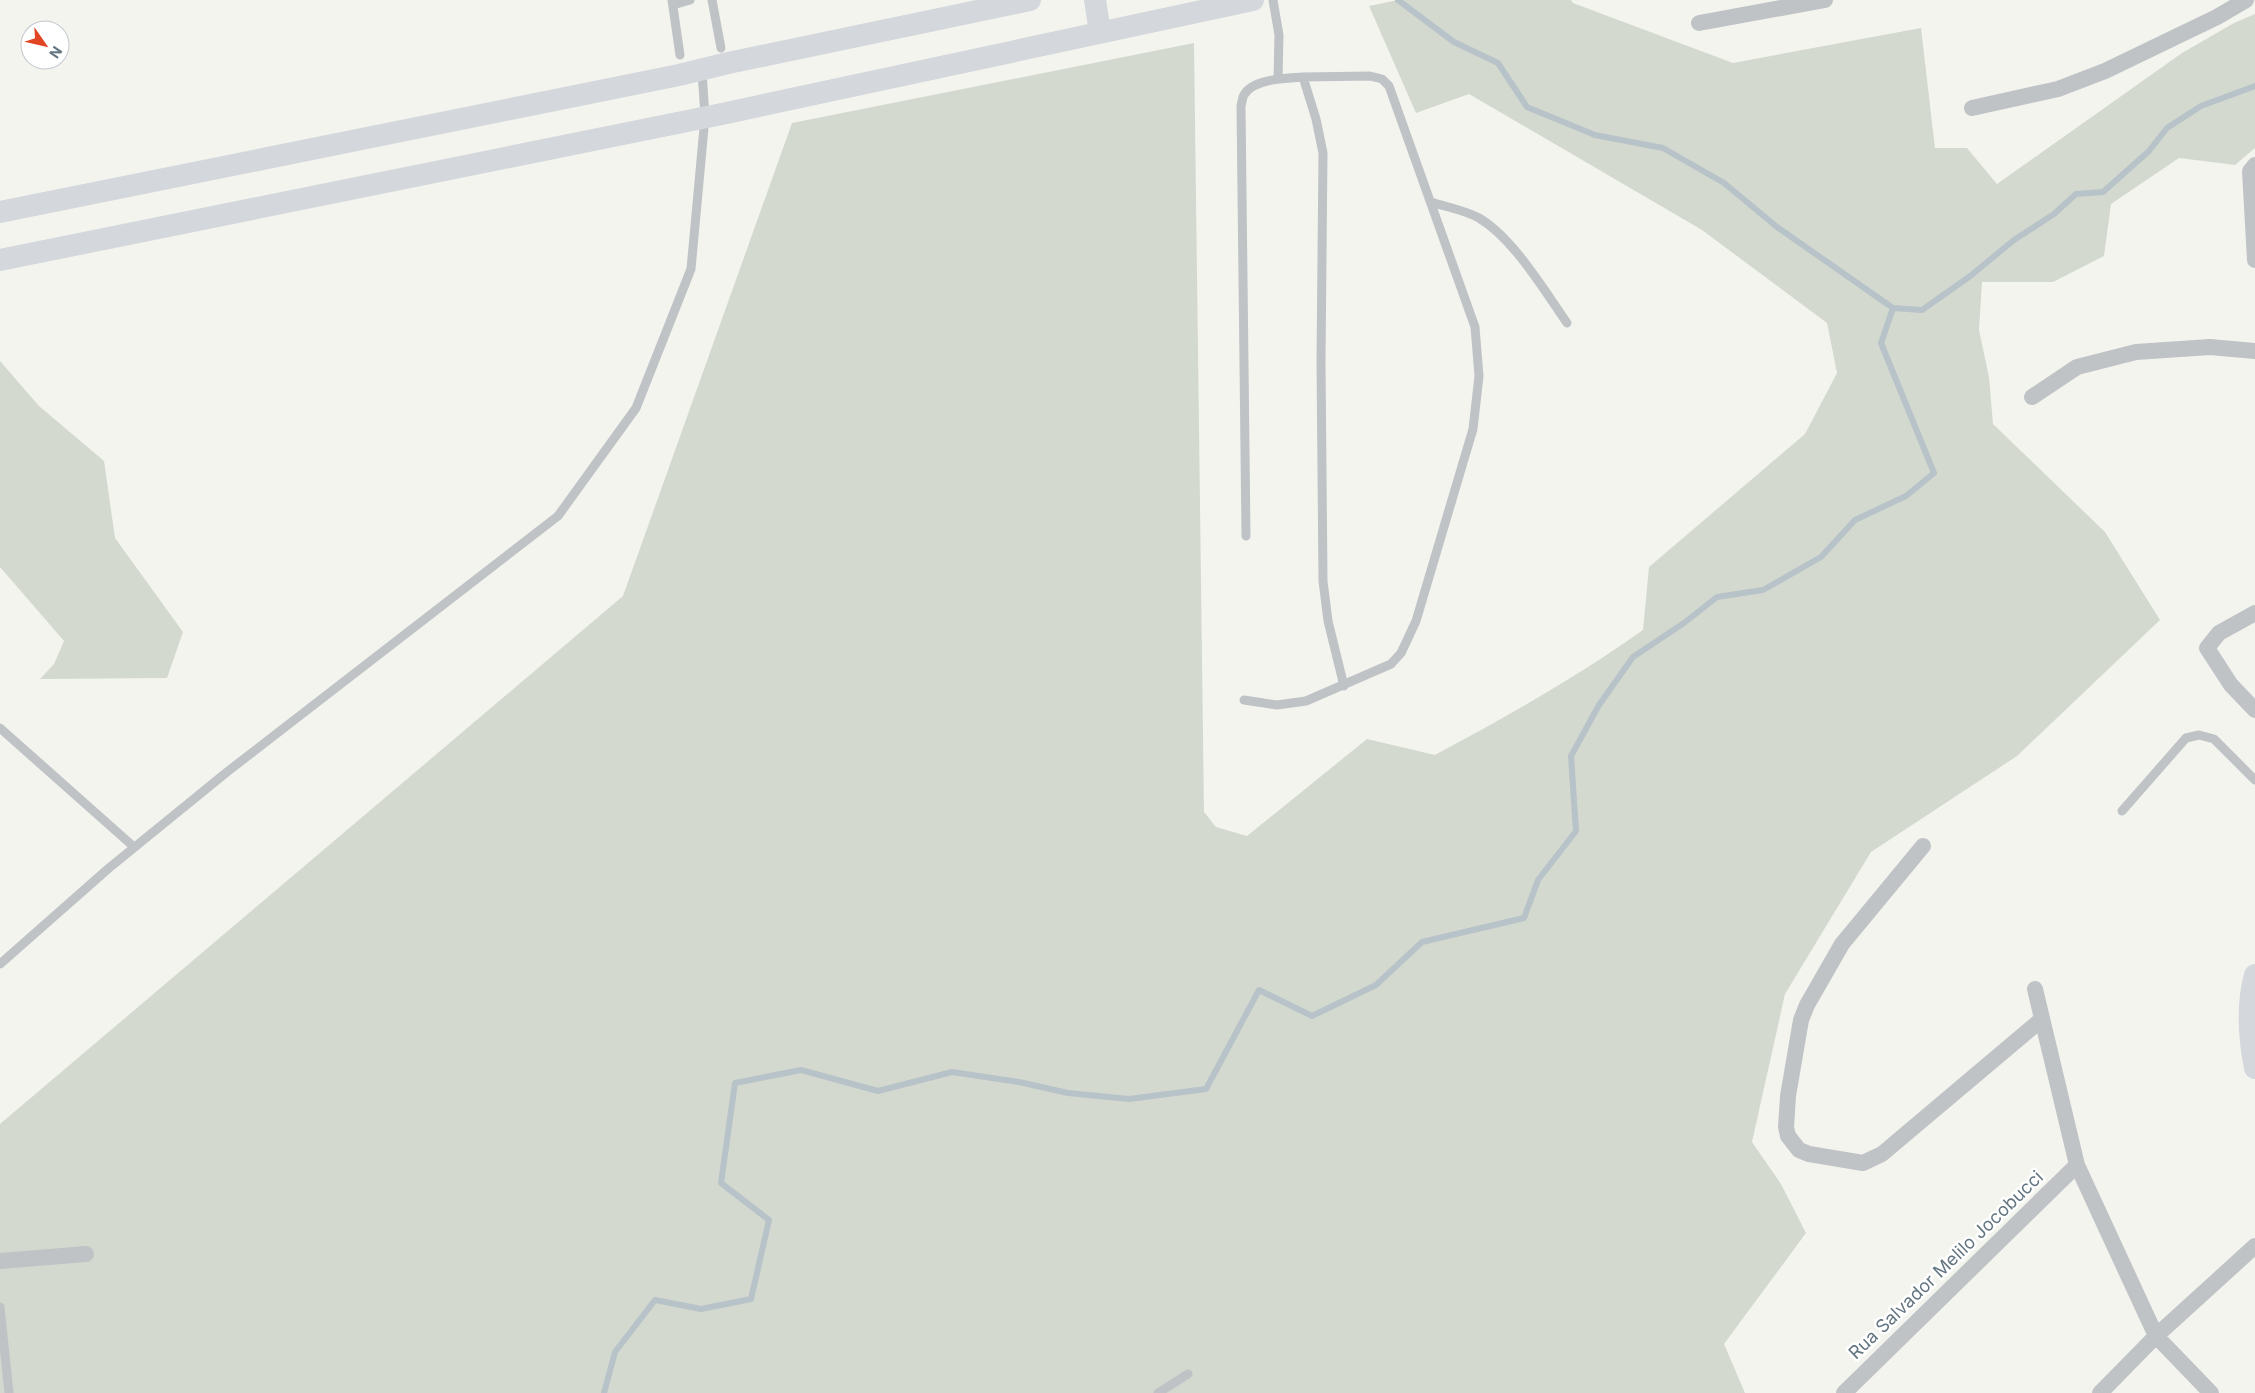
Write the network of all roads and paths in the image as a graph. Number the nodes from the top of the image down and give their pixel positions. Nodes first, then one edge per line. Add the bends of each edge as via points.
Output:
1 (690, 0) edge
2 (712, 0) edge
3 (1030, 0) edge
4 (1095, 0) edge
5 (1253, 0) edge
6 (1273, 0) edge
7 (1825, 0) edge
8 (2246, 0) edge
9 (672, 3) edge
10 (1768, 6) edge
11 (1699, 23) dead end
12 (1100, 32) junction
13 (721, 48) dead end
14 (680, 55) dead end
15 (702, 70) junction
16 (1303, 77) junction
17 (1278, 79) junction
18 (1972, 108) dead end
19 (705, 117) junction
20 (2255, 165) edge
21 (1431, 202) junction
22 (0, 212) edge
23 (0, 260) edge
24 (2255, 260) edge
25 (1566, 323) dead end
26 (2255, 351) edge
27 (2032, 396) dead end
28 (1246, 536) dead end
29 (2255, 613) edge
30 (1344, 686) junction
31 (1244, 700) dead end
32 (2255, 710) edge
33 (0, 728) edge
34 (2255, 780) edge
35 (2122, 811) dead end
36 (1923, 846) dead end
37 (134, 848) junction
38 (0, 964) edge
39 (2255, 975) edge
40 (2035, 989) dead end
41 (2042, 1019) junction
42 (2252, 1034) edge
43 (2255, 1068) edge
44 (2077, 1165) junction
45 (2255, 1246) edge
46 (86, 1254) dead end
47 (0, 1261) edge
48 (0, 1307) edge
49 (2156, 1336) junction
50 (1188, 1374) dead end
51 (9, 1393) edge
52 (1158, 1393) edge
53 (1844, 1393) edge
54 (2100, 1393) edge
55 (2211, 1393) edge

1 - 9 lane
2 - 13 lane
3 - 15 street
4 - 12 street
5 - 12 street
6 - 17 lane via 1279,35
7 - 10 street
8 - 18 street via 2105,71 2058,89
9 - 14 lane
10 - 11 street
12 - 19 street
15 - 19 lane
15 - 22 street
16 - 17 lane
16 - 21 lane via 1370,76 1382,79 1389,86
16 - 30 lane via 1323,153 1323,581 1328,621
17 - 28 lane via 1255,85 1244,93 1241,106
19 - 23 street
19 - 37 lane via 691,269 636,408 558,516 227,772
20 - 24 street via 2250,171
21 - 25 lane via 1477,217 1497,231 1535,276
21 - 30 lane via 1475,327 1479,376 1473,429 1416,621 1401,653 1391,664
26 - 27 street via 2210,347 2136,352 2077,367
29 - 32 street via 2219,633 2207,648 2231,685
30 - 31 lane via 1306,701 1277,704
33 - 37 lane
34 - 35 lane via 2214,739 2186,738
36 - 41 street via 1842,944 1807,1005 1801,1020 1788,1096 1786,1126 1792,1142 1809,1154 1863,1163 1873,1160
37 - 38 lane
39 - 42 street via 2250,1012
40 - 41 street
41 - 44 street
42 - 43 street
44 - 49 street
44 - 53 street, Rua Salvador Melilo Jocobucci
45 - 49 street
46 - 47 street
48 - 51 lane
49 - 54 street
49 - 55 street
50 - 52 lane

